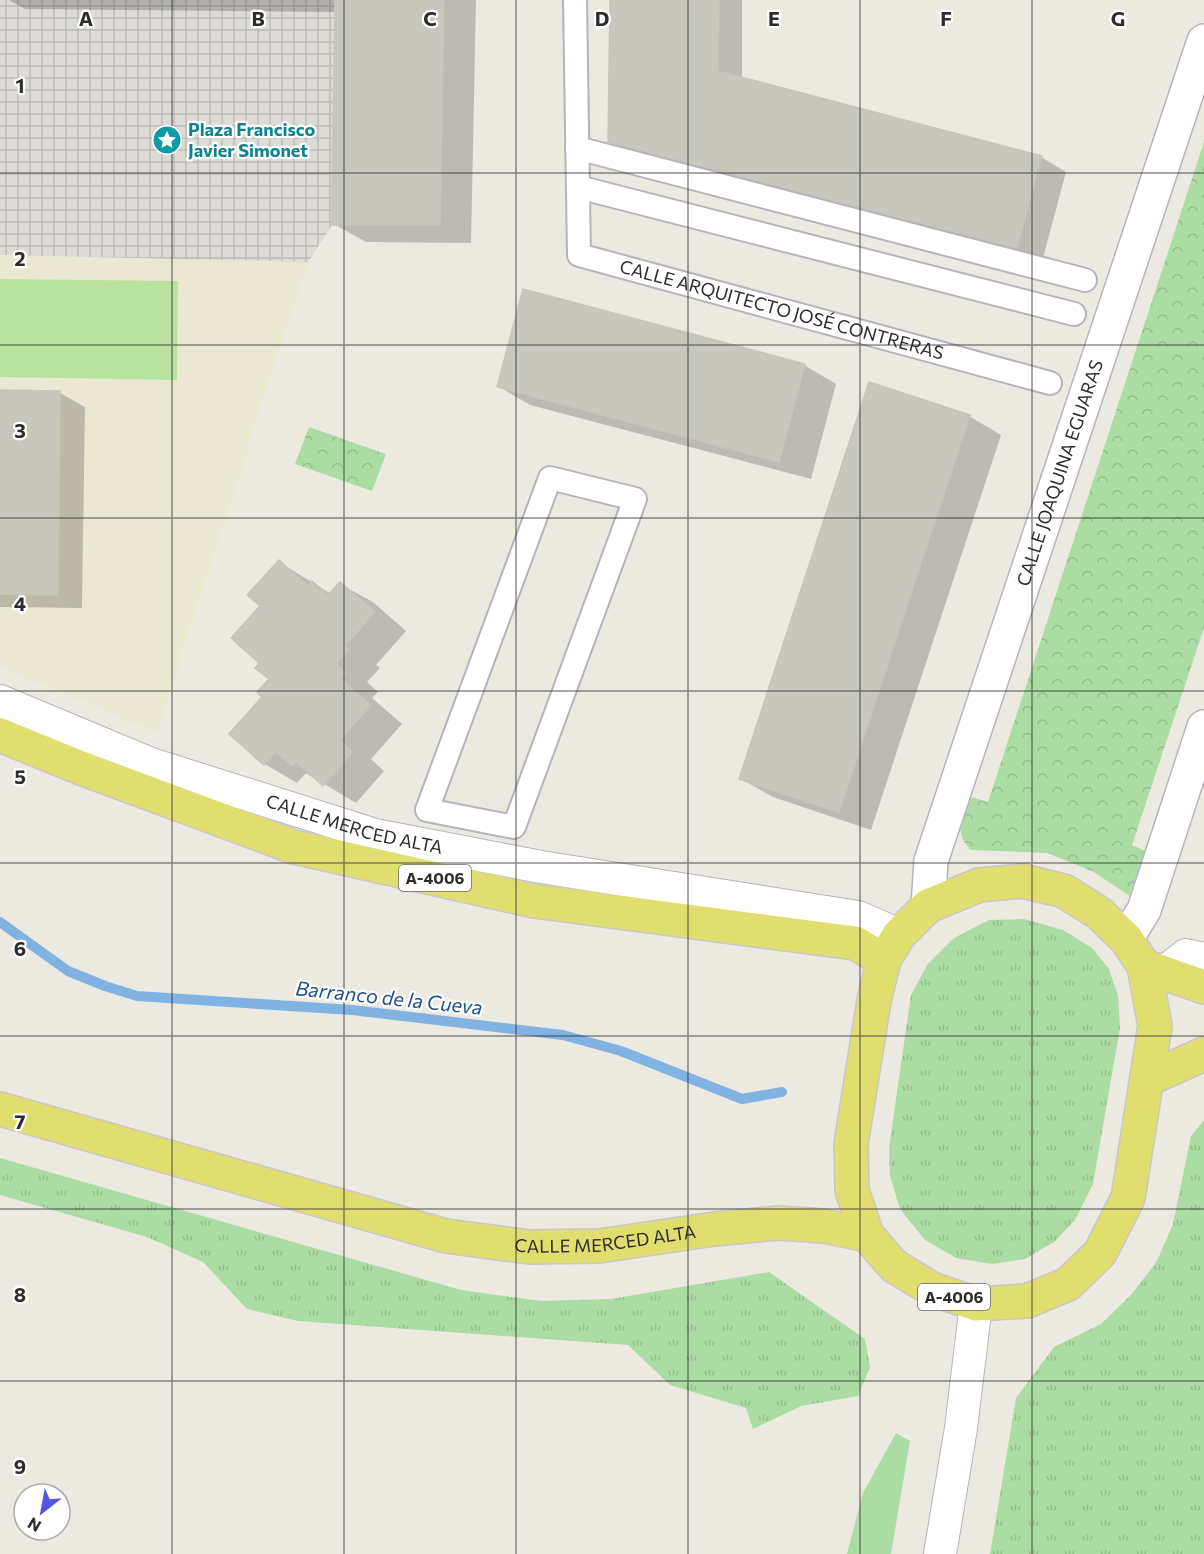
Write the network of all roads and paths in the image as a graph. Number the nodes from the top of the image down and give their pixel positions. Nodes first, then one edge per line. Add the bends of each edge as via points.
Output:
1 (575, 0) edge
2 (1204, 41) edge
3 (578, 148) junction
4 (578, 187) junction
5 (1085, 280) dead end
6 (1074, 314) dead end
7 (1050, 383) dead end
8 (0, 701) edge
9 (1204, 727) edge
10 (0, 735) edge
11 (514, 827) joint
12 (928, 906) junction
13 (1126, 939) junction
14 (891, 948) junction
15 (1204, 959) edge
16 (1153, 969) junction
17 (1204, 987) edge
18 (1204, 1054) edge
19 (1148, 1079) junction
20 (0, 1109) edge
21 (867, 1235) junction
22 (976, 1304) junction
23 (940, 1554) edge

1 - 3 street, CALLE ARQUITECTO JOSÉ CONTRERAS
2 - 12 main road, CALLE JOAQUINA EGUARAS via 931,861
3 - 4 street, CALLE ARQUITECTO JOSÉ CONTRERAS
3 - 5 street
4 - 6 street
4 - 7 street, CALLE ARQUITECTO JOSÉ CONTRERAS via 579,255
8 - 14 street, CALLE MERCED ALTA via 151,764 375,835 541,867 858,917
9 - 13 main road via 1144,910
10 - 14 main road, CALLE MERCED ALTA / A-4006 via 294,847 534,901
11 - 11 street via 427,810 550,478 635,499
12 - 13 main road, A-4006 via 979,885 1023,880 1064,891 1099,913
12 - 14 main road, A-4006
13 - 16 main road, A-4006
14 - 21 main road, A-4006 via 874,1001 851,1144 852,1190
15 - 16 street via 1186,955
16 - 17 main road
16 - 19 main road, A-4006 via 1155,1026
18 - 19 main road
19 - 22 main road, A-4006 via 1128,1198 1100,1253 1068,1284 1027,1301
20 - 21 main road, CALLE MERCED ALTA via 446,1236 529,1247 599,1246 778,1223 824,1226
21 - 22 main road, A-4006 via 894,1266 932,1289
22 - 23 street

